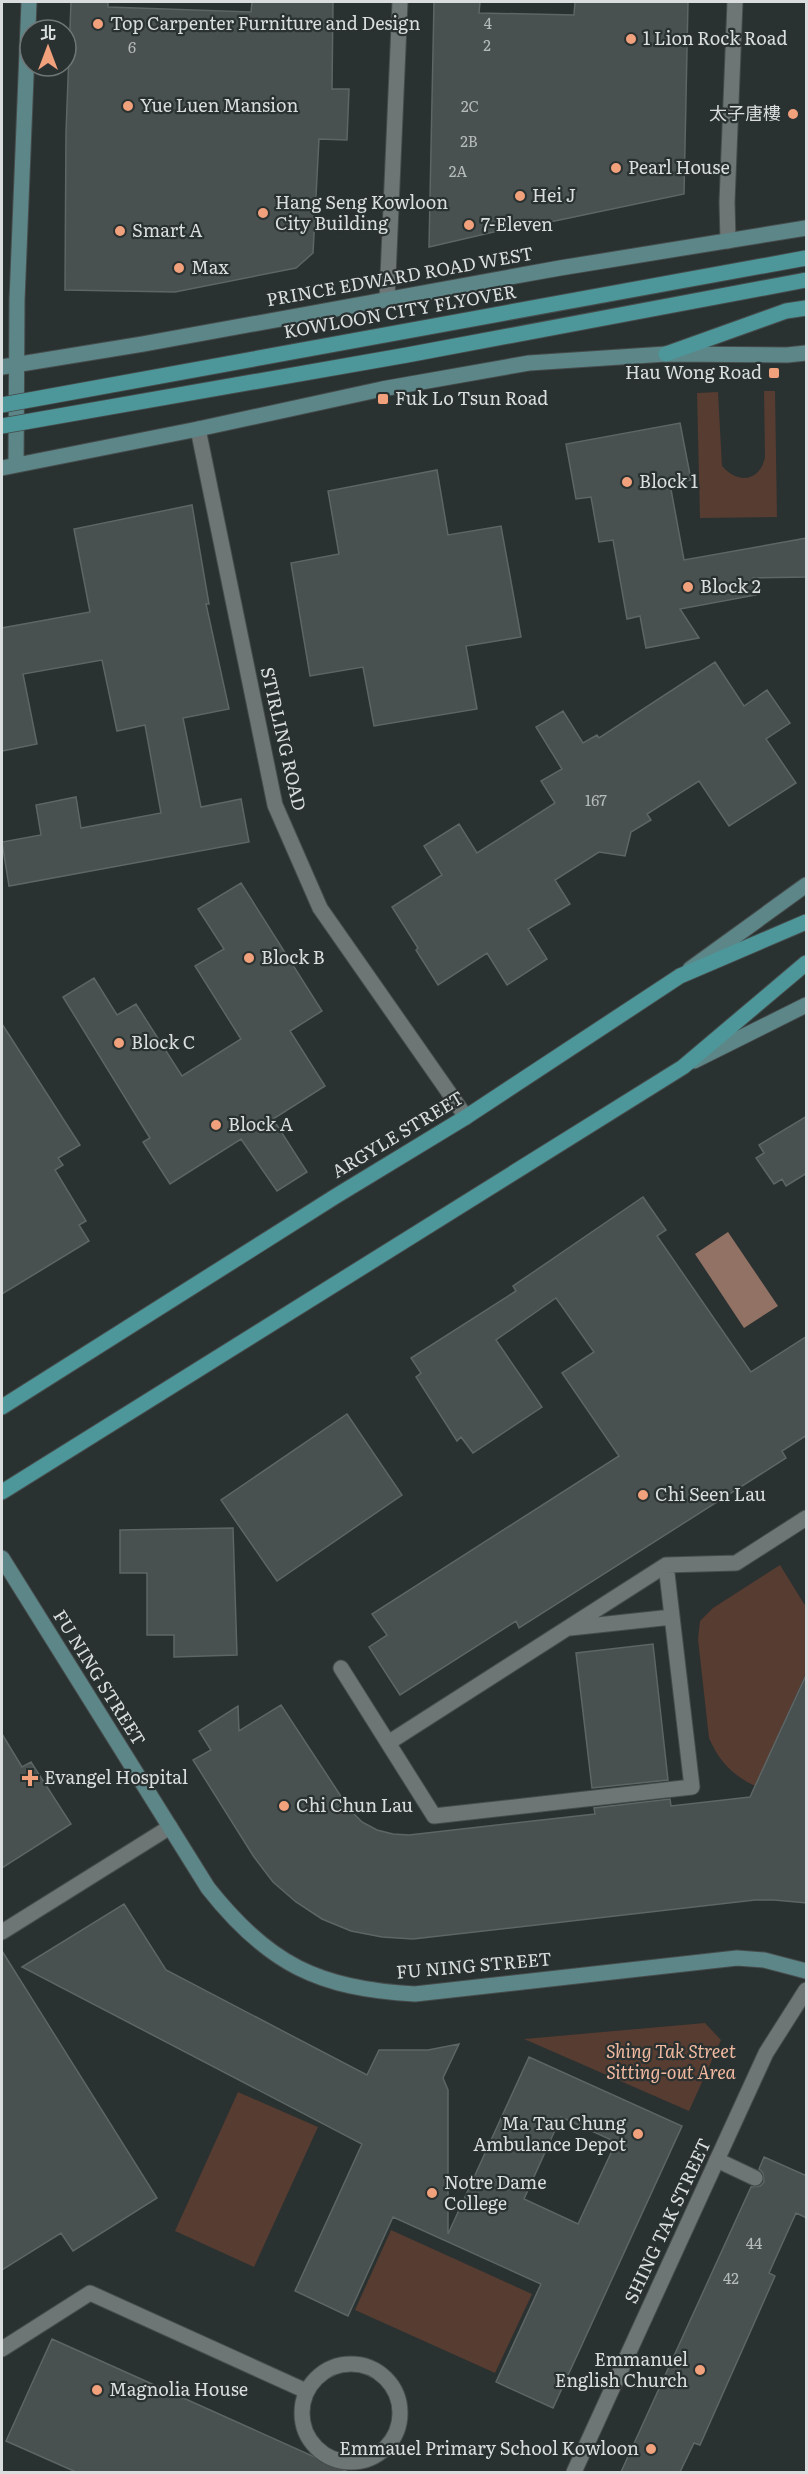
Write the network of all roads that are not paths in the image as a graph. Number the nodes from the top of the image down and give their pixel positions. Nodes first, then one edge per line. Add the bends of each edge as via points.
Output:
1 (29, 2) edge
2 (400, 2) edge
3 (735, 2) edge
4 (807, 228) edge
5 (728, 241) junction
6 (807, 258) edge
7 (807, 280) edge
8 (387, 299) junction
9 (807, 308) edge
10 (807, 353) edge
11 (666, 354) junction
12 (18, 365) junction
13 (2, 367) edge
14 (2, 405) edge
15 (2, 426) edge
16 (198, 429) junction
17 (9, 466) edge
18 (807, 885) edge
19 (807, 922) edge
20 (807, 963) edge
21 (680, 976) junction
22 (807, 1005) edge
23 (683, 1067) junction
24 (466, 1117) junction
25 (2, 1407) edge
26 (2, 1492) edge
27 (807, 1518) edge
28 (2, 1558) edge
29 (666, 1565) junction
30 (672, 1617) junction
31 (567, 1629) junction
32 (341, 1668) dead end
33 (388, 1743) junction
34 (170, 1827) junction
35 (2, 1932) edge
36 (807, 1971) edge
37 (807, 1990) edge
38 (717, 2160) junction
39 (755, 2178) dead end
40 (2, 2349) edge
41 (306, 2391) junction
42 (574, 2472) edge

1 - 12 main road
2 - 8 street
3 - 5 street
4 - 5 main road, PRINCE EDWARD ROAD WEST
5 - 8 main road, PRINCE EDWARD ROAD WEST
6 - 14 main road, KOWLOON CITY FLYOVER, bridge
7 - 15 main road, bridge
8 - 12 main road, PRINCE EDWARD ROAD WEST
9 - 11 main road via 786,311
10 - 11 main road
11 - 16 main road via 529,363 382,389
12 - 13 main road, PRINCE EDWARD ROAD WEST
12 - 17 main road
16 - 17 main road
16 - 24 street, STIRLING ROAD via 275,805 320,908
18 - 21 main road, ARGYLE STREET
19 - 21 main road
20 - 23 main road
21 - 24 main road, ARGYLE STREET
22 - 23 main road
23 - 26 main road
24 - 25 main road, ARGYLE STREET
27 - 29 street via 736,1563
28 - 34 main road, FU NING STREET
29 - 30 street
29 - 31 street
30 - 31 street
30 - 33 street via 692,1787 434,1816
31 - 33 street
32 - 33 street
34 - 35 street
34 - 36 main road, FU NING STREET via 232,1919 262,1947 297,1968 334,1983 374,1992 415,1994 737,1958
37 - 38 street, SHING TAK STREET via 766,2054
38 - 39 street
38 - 42 street, SHING TAK STREET
40 - 41 street via 90,2293
41 - 41 street via 316,2377 330,2368 345,2364 376,2370 397,2394 401,2409 393,2440 382,2452 366,2460 334,2460 308,2439 301,2407

